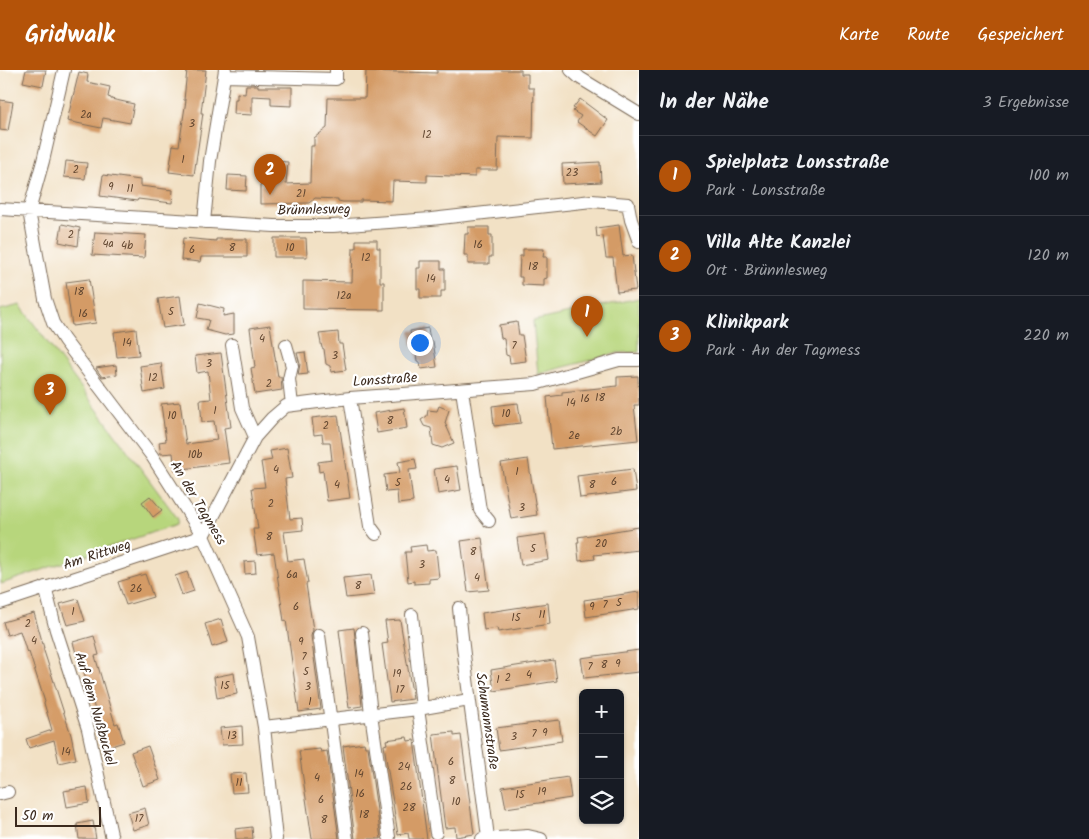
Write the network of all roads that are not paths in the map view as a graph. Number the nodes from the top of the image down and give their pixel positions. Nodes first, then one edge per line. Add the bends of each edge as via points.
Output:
1 (64, 70) edge
2 (336, 70) edge
3 (571, 70) edge
4 (224, 73) edge
5 (639, 114) edge
6 (0, 209) edge
7 (29, 211) junction
8 (204, 222) junction
9 (639, 242) edge
10 (232, 345) dead end
11 (286, 345) dead end
12 (639, 360) edge
13 (462, 390) junction
14 (350, 398) junction
15 (292, 405) junction
16 (255, 437) junction
17 (489, 521) dead end
18 (376, 534) dead end
19 (203, 536) junction
20 (45, 588) junction
21 (0, 604) edge
22 (458, 608) dead end
23 (412, 614) dead end
24 (362, 634) dead end
25 (319, 635) dead end
26 (469, 700) junction
27 (420, 709) junction
28 (371, 714) junction
29 (330, 719) junction
30 (264, 727) junction
31 (436, 833) dead end
32 (389, 838) dead end
33 (485, 838) edge
34 (112, 839) edge
35 (276, 839) edge
36 (348, 839) edge
37 (541, 839) edge

1 - 7 street
2 - 4 street via 336,79
3 - 5 street
4 - 8 street
6 - 7 street, Brünnlesweg
7 - 8 street, Brünnlesweg
7 - 19 street, An der Tagmess via 44,299 53,323 152,456
8 - 9 street, Brünnlesweg via 333,226 592,202 628,204
10 - 16 street via 242,408
11 - 15 street via 292,366 289,379
12 - 13 street, Lonsstraße via 619,360 535,384
13 - 14 street, Lonsstraße
13 - 17 street via 480,510
14 - 15 street, Lonsstraße
14 - 18 street via 370,526
15 - 16 street, Lonsstraße via 272,418
16 - 19 street, Lonsstraße
19 - 20 street, Am Rittweg
19 - 30 street, An der Tagmess via 248,637
20 - 21 street, Am Rittweg
20 - 34 street, Auf dem Nußbuckel via 88,729
22 - 26 street, Schumannstraße
23 - 27 street
24 - 28 street
25 - 29 street
26 - 27 street
26 - 33 street, Schumannstraße via 474,721
27 - 28 street
27 - 31 street
28 - 29 street
28 - 32 street
29 - 30 street
29 - 36 street
30 - 35 street, An der Tagmess
33 - 37 street via 528,836

